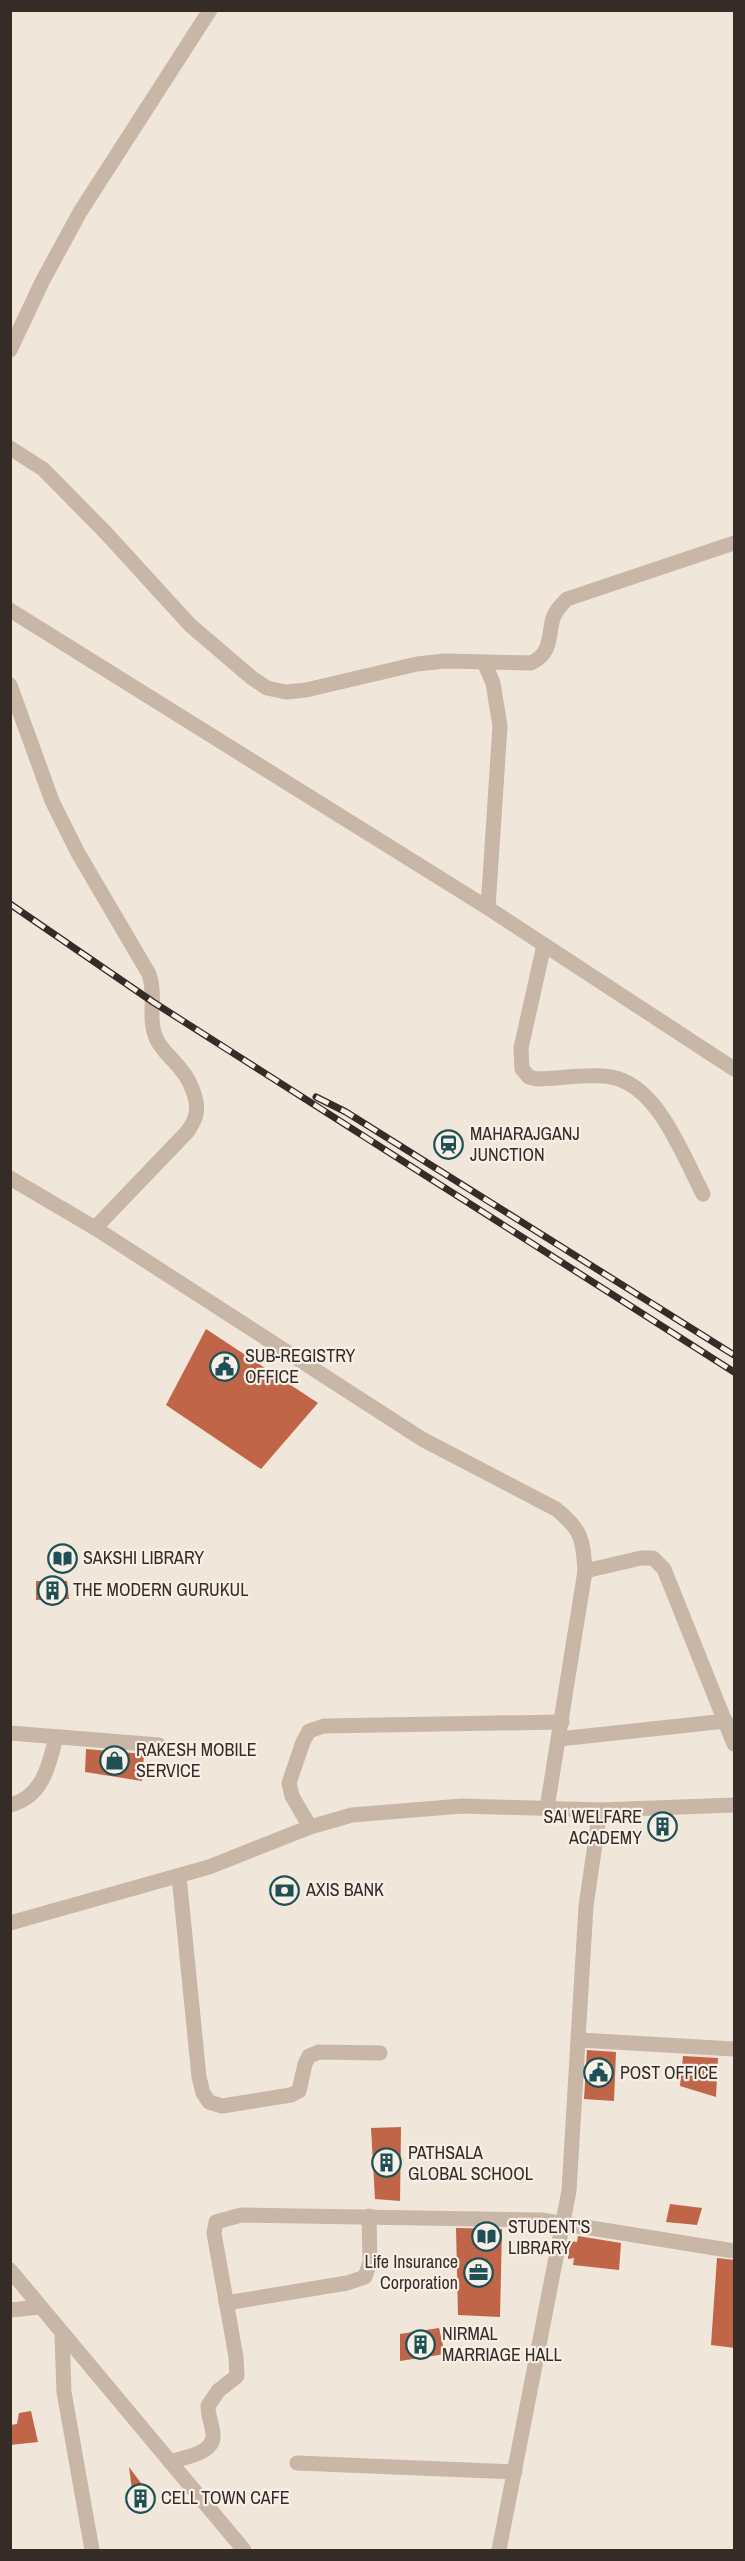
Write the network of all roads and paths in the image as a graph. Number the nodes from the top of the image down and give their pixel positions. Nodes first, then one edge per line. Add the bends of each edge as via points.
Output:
1 (210, 10) edge
2 (10, 350) edge
3 (10, 448) edge
4 (735, 543) edge
5 (10, 610) edge
6 (484, 662) junction
7 (10, 685) edge
8 (488, 908) junction
9 (544, 945) junction
10 (735, 1070) edge
11 (10, 1178) edge
12 (703, 1194) dead end
13 (95, 1228) junction
14 (585, 1571) junction
15 (726, 1721) junction
16 (562, 1722) junction
17 (10, 1733) edge
18 (56, 1737) junction
19 (559, 1739) junction
20 (735, 1744) edge
21 (159, 1745) dead end
22 (10, 1805) edge
23 (735, 1805) edge
24 (547, 1808) junction
25 (600, 1810) junction
26 (310, 1827) junction
27 (179, 1876) junction
28 (10, 1923) edge
29 (580, 2040) junction
30 (735, 2049) edge
31 (380, 2053) dead end
32 (369, 2216) junction
33 (565, 2223) junction
34 (735, 2251) edge
35 (10, 2270) edge
36 (226, 2303) junction
37 (40, 2307) junction
38 (10, 2310) edge
39 (63, 2334) junction
40 (170, 2462) junction
41 (297, 2463) dead end
42 (514, 2472) junction
43 (92, 2550) edge
44 (243, 2550) edge
45 (499, 2550) edge

1 - 2 street via 80,212
3 - 6 street via 43,469 190,625 267,688 286,692 417,664
4 - 6 street via 567,599 553,618 549,645 542,658 531,663
5 - 8 street
6 - 8 street via 493,683 500,726
7 - 13 street via 52,801 149,974 154,988 152,1018 156,1037 184,1072 197,1112 188,1131
8 - 9 street
9 - 10 street
9 - 12 street via 520,1048 522,1069 537,1079 612,1077 639,1090 664,1119
11 - 13 street
13 - 14 street via 422,1439 556,1509 575,1524 584,1548
14 - 15 street via 640,1558 653,1558 664,1569
14 - 16 street
15 - 19 street
15 - 20 street
16 - 19 street
16 - 26 street via 324,1726 309,1731 290,1783 292,1796
17 - 18 street
18 - 21 street
18 - 22 street via 47,1773 34,1792
19 - 24 street
23 - 25 street
24 - 25 street
24 - 26 street via 433,1807 352,1815
25 - 29 street via 586,1906
26 - 27 street
27 - 28 street
27 - 31 street via 199,2077 209,2102 222,2106 291,2095 299,2091 309,2056 319,2052
29 - 30 street
29 - 33 street
32 - 33 street
32 - 36 street via 370,2262 365,2277
32 - 36 street via 241,2215 216,2222 214,2233
33 - 34 street
33 - 42 street
35 - 37 street
36 - 40 street via 237,2376 218,2391 208,2406 213,2435 209,2448
37 - 38 street
37 - 39 street
39 - 40 street
39 - 43 street via 64,2392
40 - 44 street
41 - 42 street
42 - 45 street

